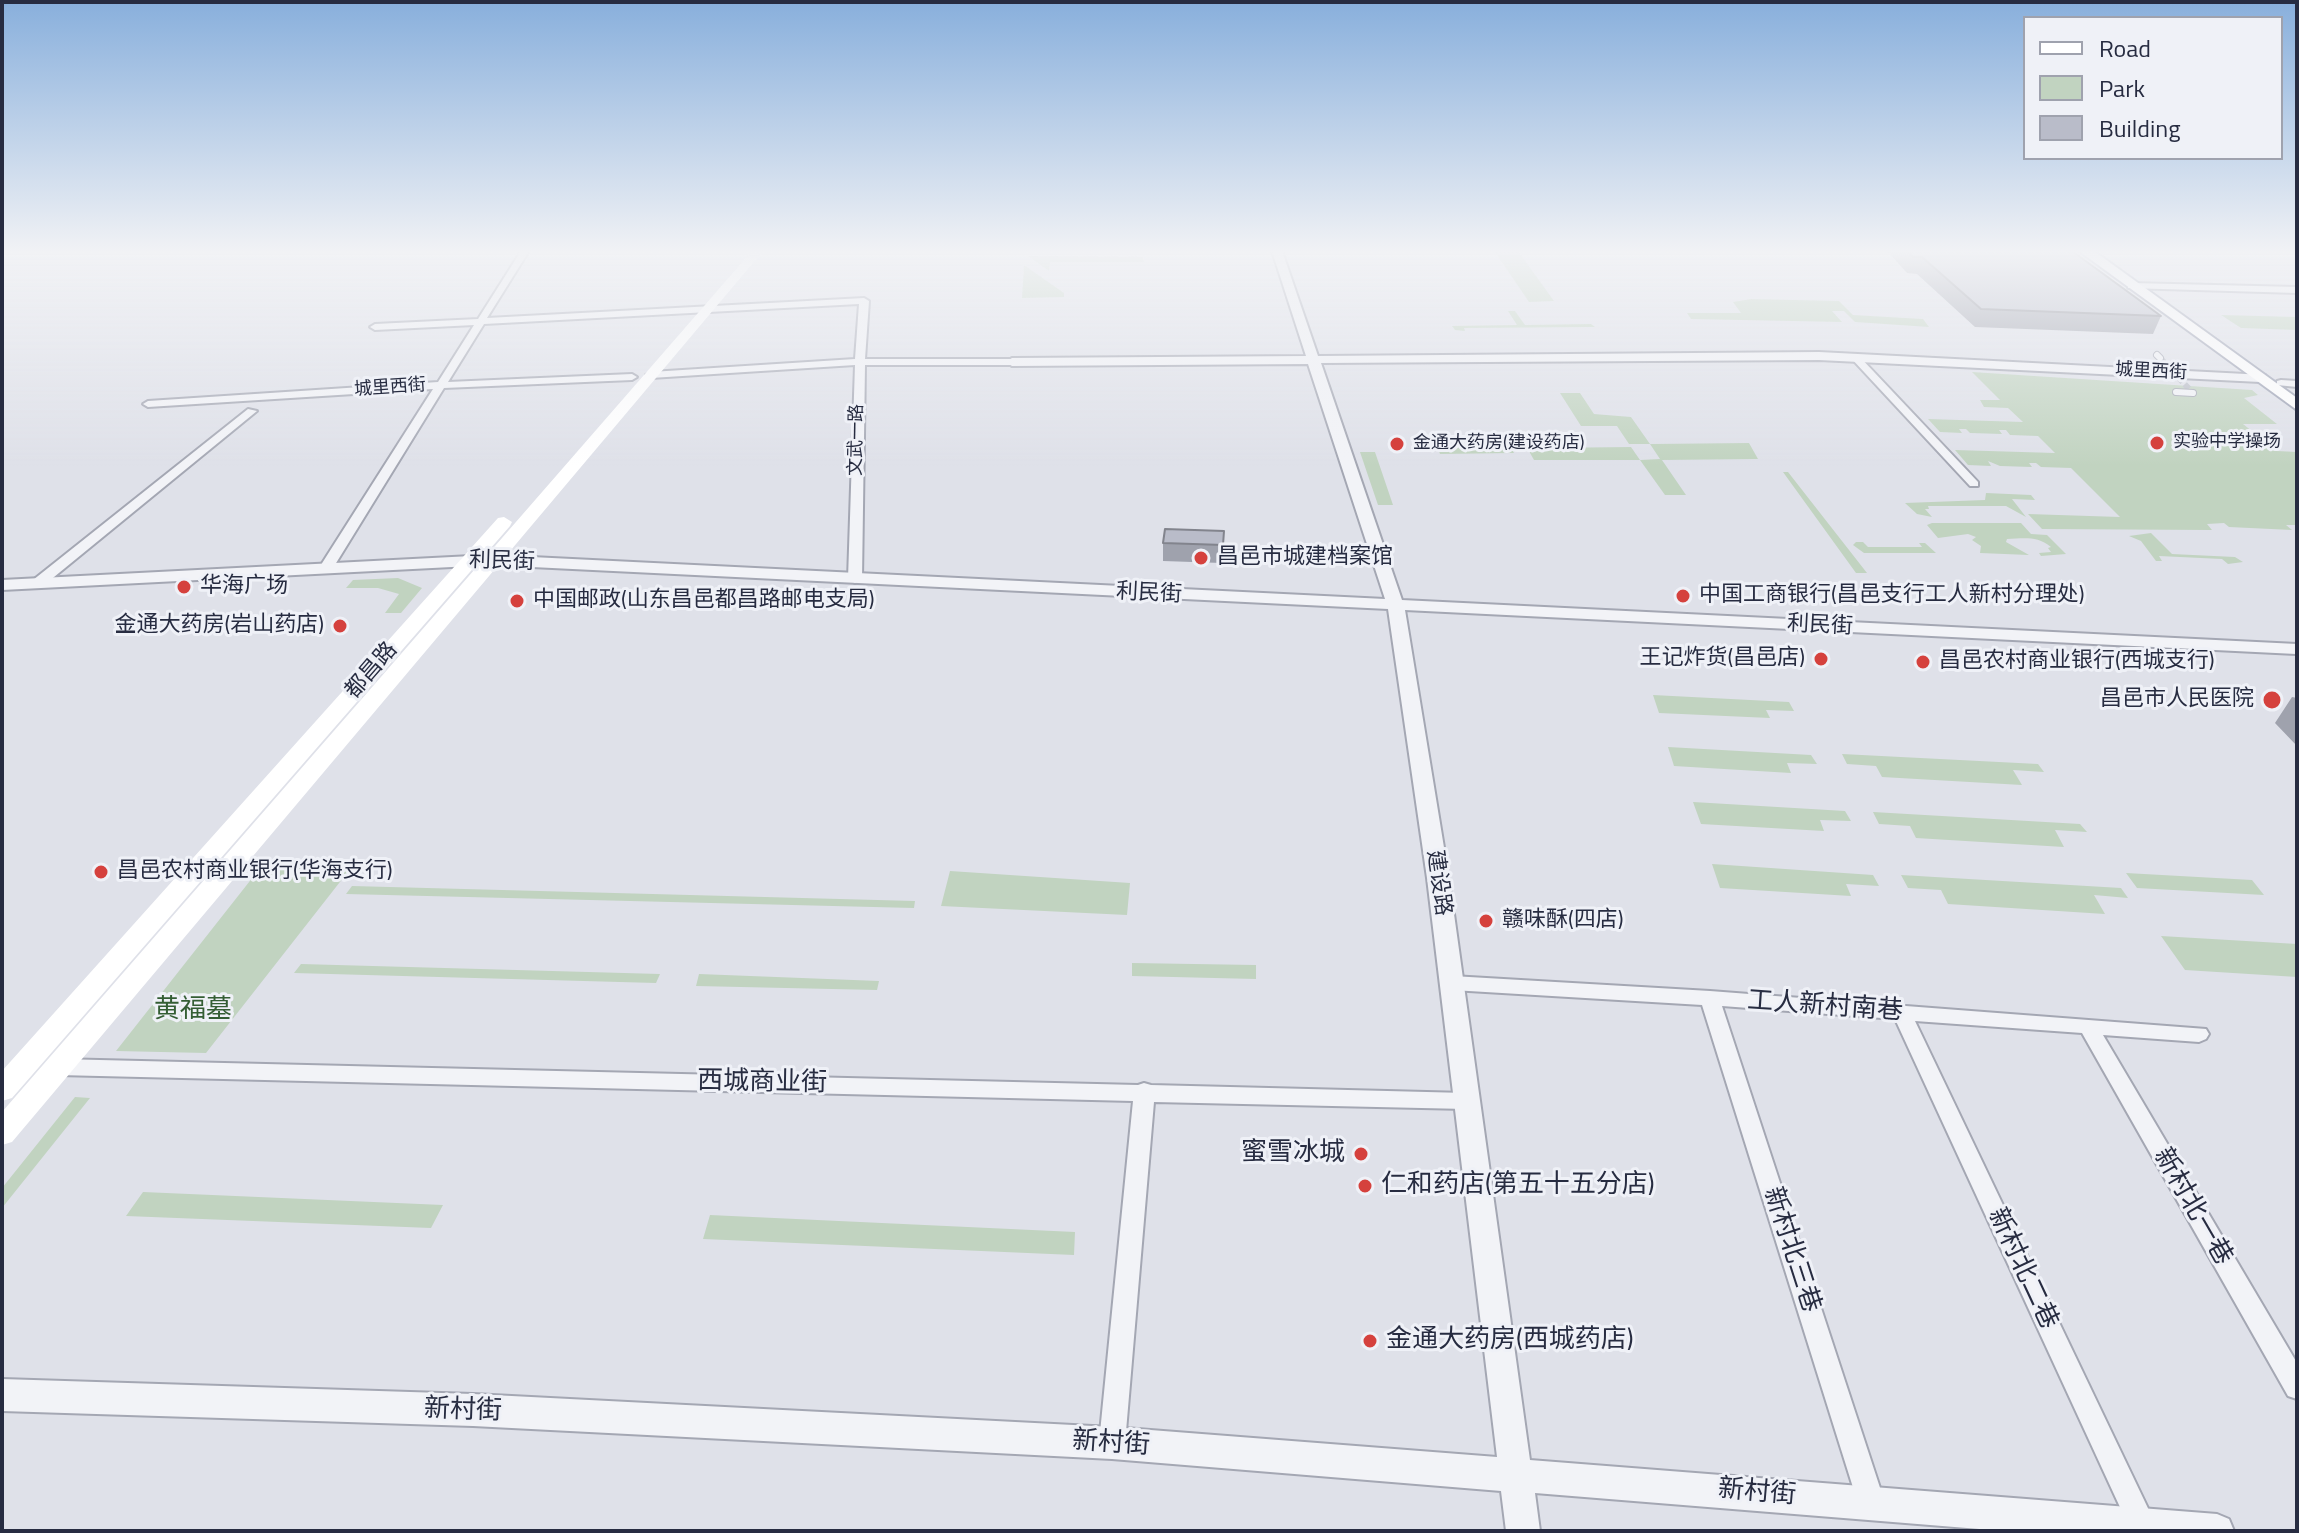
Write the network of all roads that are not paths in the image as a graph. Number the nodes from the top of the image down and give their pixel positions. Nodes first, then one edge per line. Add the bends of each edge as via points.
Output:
1 (455, 323) edge
2 (482, 323) edge
3 (681, 323) edge
4 (697, 323) edge
5 (863, 323) edge
6 (1300, 323) edge
7 (2186, 323) edge
8 (2192, 323) edge
9 (375, 327) dead end
10 (1854, 356) junction
11 (862, 362) junction
12 (1012, 362) joint
13 (1312, 362) junction
14 (651, 375) junction
15 (632, 377) junction
16 (2260, 378) junction
17 (2281, 383) junction
18 (2297, 384) edge
19 (441, 385) junction
20 (2176, 392) dead end
21 (2193, 393) dead end
22 (2297, 395) edge
23 (148, 404) dead end
24 (2297, 405) edge
25 (252, 411) dead end
26 (1974, 484) dead end
27 (481, 560) junction
28 (326, 568) junction
29 (855, 579) junction
30 (38, 583) junction
31 (2, 585) edge
32 (1396, 606) junction
33 (2297, 649) edge
34 (1452, 983) junction
35 (1710, 998) junction
36 (1902, 1013) junction
37 (2088, 1026) junction
38 (2199, 1034) dead end
39 (58, 1067) junction
40 (2, 1090) edge
41 (1144, 1091) junction
42 (1466, 1101) junction
43 (2, 1133) edge
44 (2297, 1387) edge
45 (2, 1395) edge
46 (1112, 1443) junction
47 (1514, 1474) junction
48 (1871, 1503) junction
49 (2142, 1525) junction
50 (1523, 1531) edge
51 (2209, 1531) edge
52 (2217, 1531) edge

1 - 9 street
2 - 19 street
3 - 15 main road, 都昌路
4 - 14 main road
5 - 11 street, 文武一路
6 - 13 street, 建设路
7 - 16 main road
8 - 17 main road
10 - 13 street, 城里西街
10 - 16 street, 城里西街
10 - 26 street
11 - 12 street, 城里西街
11 - 14 street, 城里西街
11 - 29 street, 文武一路
12 - 13 street, 城里西街
13 - 32 street, 建设路
14 - 27 main road
15 - 19 street, 城里西街
15 - 27 main road, 都昌路
16 - 24 main road
17 - 18 street
17 - 22 main road
19 - 23 street, 城里西街
19 - 28 street
20 - 21 street
25 - 30 street
27 - 28 street, 利民街
27 - 29 street, 利民街
27 - 39 main road, 都昌路
27 - 40 main road, 都昌路
28 - 30 street, 利民街
29 - 32 street, 利民街
30 - 31 street, 利民街
32 - 33 street, 利民街
32 - 34 street, 建设路
34 - 35 street, 工人新村南巷
34 - 42 street, 建设路
35 - 36 street, 工人新村南巷
35 - 48 street, 新村北三巷
36 - 37 street, 工人新村南巷
36 - 49 street, 新村北二巷
37 - 38 street, 工人新村南巷
37 - 44 street, 新村北一巷
39 - 41 street, 西城商业街
39 - 43 main road, 都昌路
41 - 42 street, 西城商业街
41 - 46 street
42 - 47 street, 建设路
45 - 46 street, 新村街 via 473,1410
46 - 47 street, 新村街
47 - 48 street, 新村街
47 - 50 street, 建设路
48 - 49 street, 新村街
49 - 51 street, 新村街
51 - 52 street, 新村街

